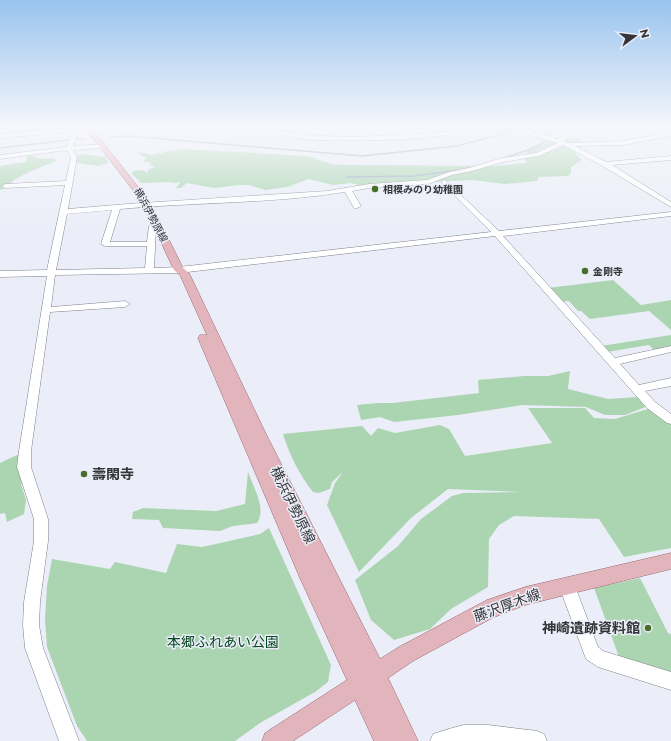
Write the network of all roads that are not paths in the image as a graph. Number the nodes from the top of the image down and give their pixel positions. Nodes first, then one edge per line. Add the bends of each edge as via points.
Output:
1 (73, 161) edge
2 (115, 161) edge
3 (500, 161) edge
4 (598, 161) edge
5 (643, 161) edge
6 (605, 164) junction
7 (444, 182) dead end
8 (69, 183) junction
9 (5, 186) dead end
10 (348, 189) junction
11 (148, 205) junction
12 (671, 205) edge
13 (357, 206) dead end
14 (117, 207) junction
15 (63, 212) junction
16 (671, 214) edge
17 (157, 225) junction
18 (497, 234) junction
19 (151, 244) junction
20 (179, 270) junction
21 (149, 271) junction
22 (51, 273) junction
23 (0, 274) edge
24 (125, 304) dead end
25 (45, 310) junction
26 (671, 349) edge
27 (613, 362) junction
28 (671, 382) edge
29 (637, 389) junction
30 (671, 420) edge
31 (671, 561) edge
32 (567, 586) junction
33 (367, 679) junction
34 (671, 680) edge
35 (69, 741) edge
36 (273, 741) edge
37 (386, 741) edge
38 (407, 741) edge
39 (440, 741) edge
40 (537, 741) edge

1 - 8 street
2 - 11 main road, 横浜伊勢原線
3 - 10 street via 428,182
4 - 6 street
5 - 6 street
6 - 12 street
7 - 18 street
8 - 9 street
8 - 15 street
10 - 11 street via 243,200
10 - 13 street
11 - 14 street
11 - 17 main road, 横浜伊勢原線
14 - 15 street
14 - 19 street via 105,244
15 - 22 street
16 - 18 street
17 - 19 street via 152,228
17 - 20 main road, 横浜伊勢原線
18 - 20 street
18 - 27 street
19 - 21 street
20 - 21 street
20 - 33 main road, 横浜伊勢原線 via 177,275 192,312
21 - 22 street
22 - 23 street
22 - 25 street
24 - 25 street
25 - 35 street via 24,467 41,519 41,541 31,624 34,648 41,670
26 - 27 street
27 - 29 street
28 - 29 street
29 - 30 street
31 - 32 main road, 藤沢厚木線
32 - 33 main road, 藤沢厚木線 via 525,596 487,610 406,654
32 - 34 street via 592,653 598,658
33 - 36 main road
33 - 37 main road, 横浜伊勢原線
33 - 38 main road, 横浜伊勢原線 via 390,708
39 - 40 street via 470,733

